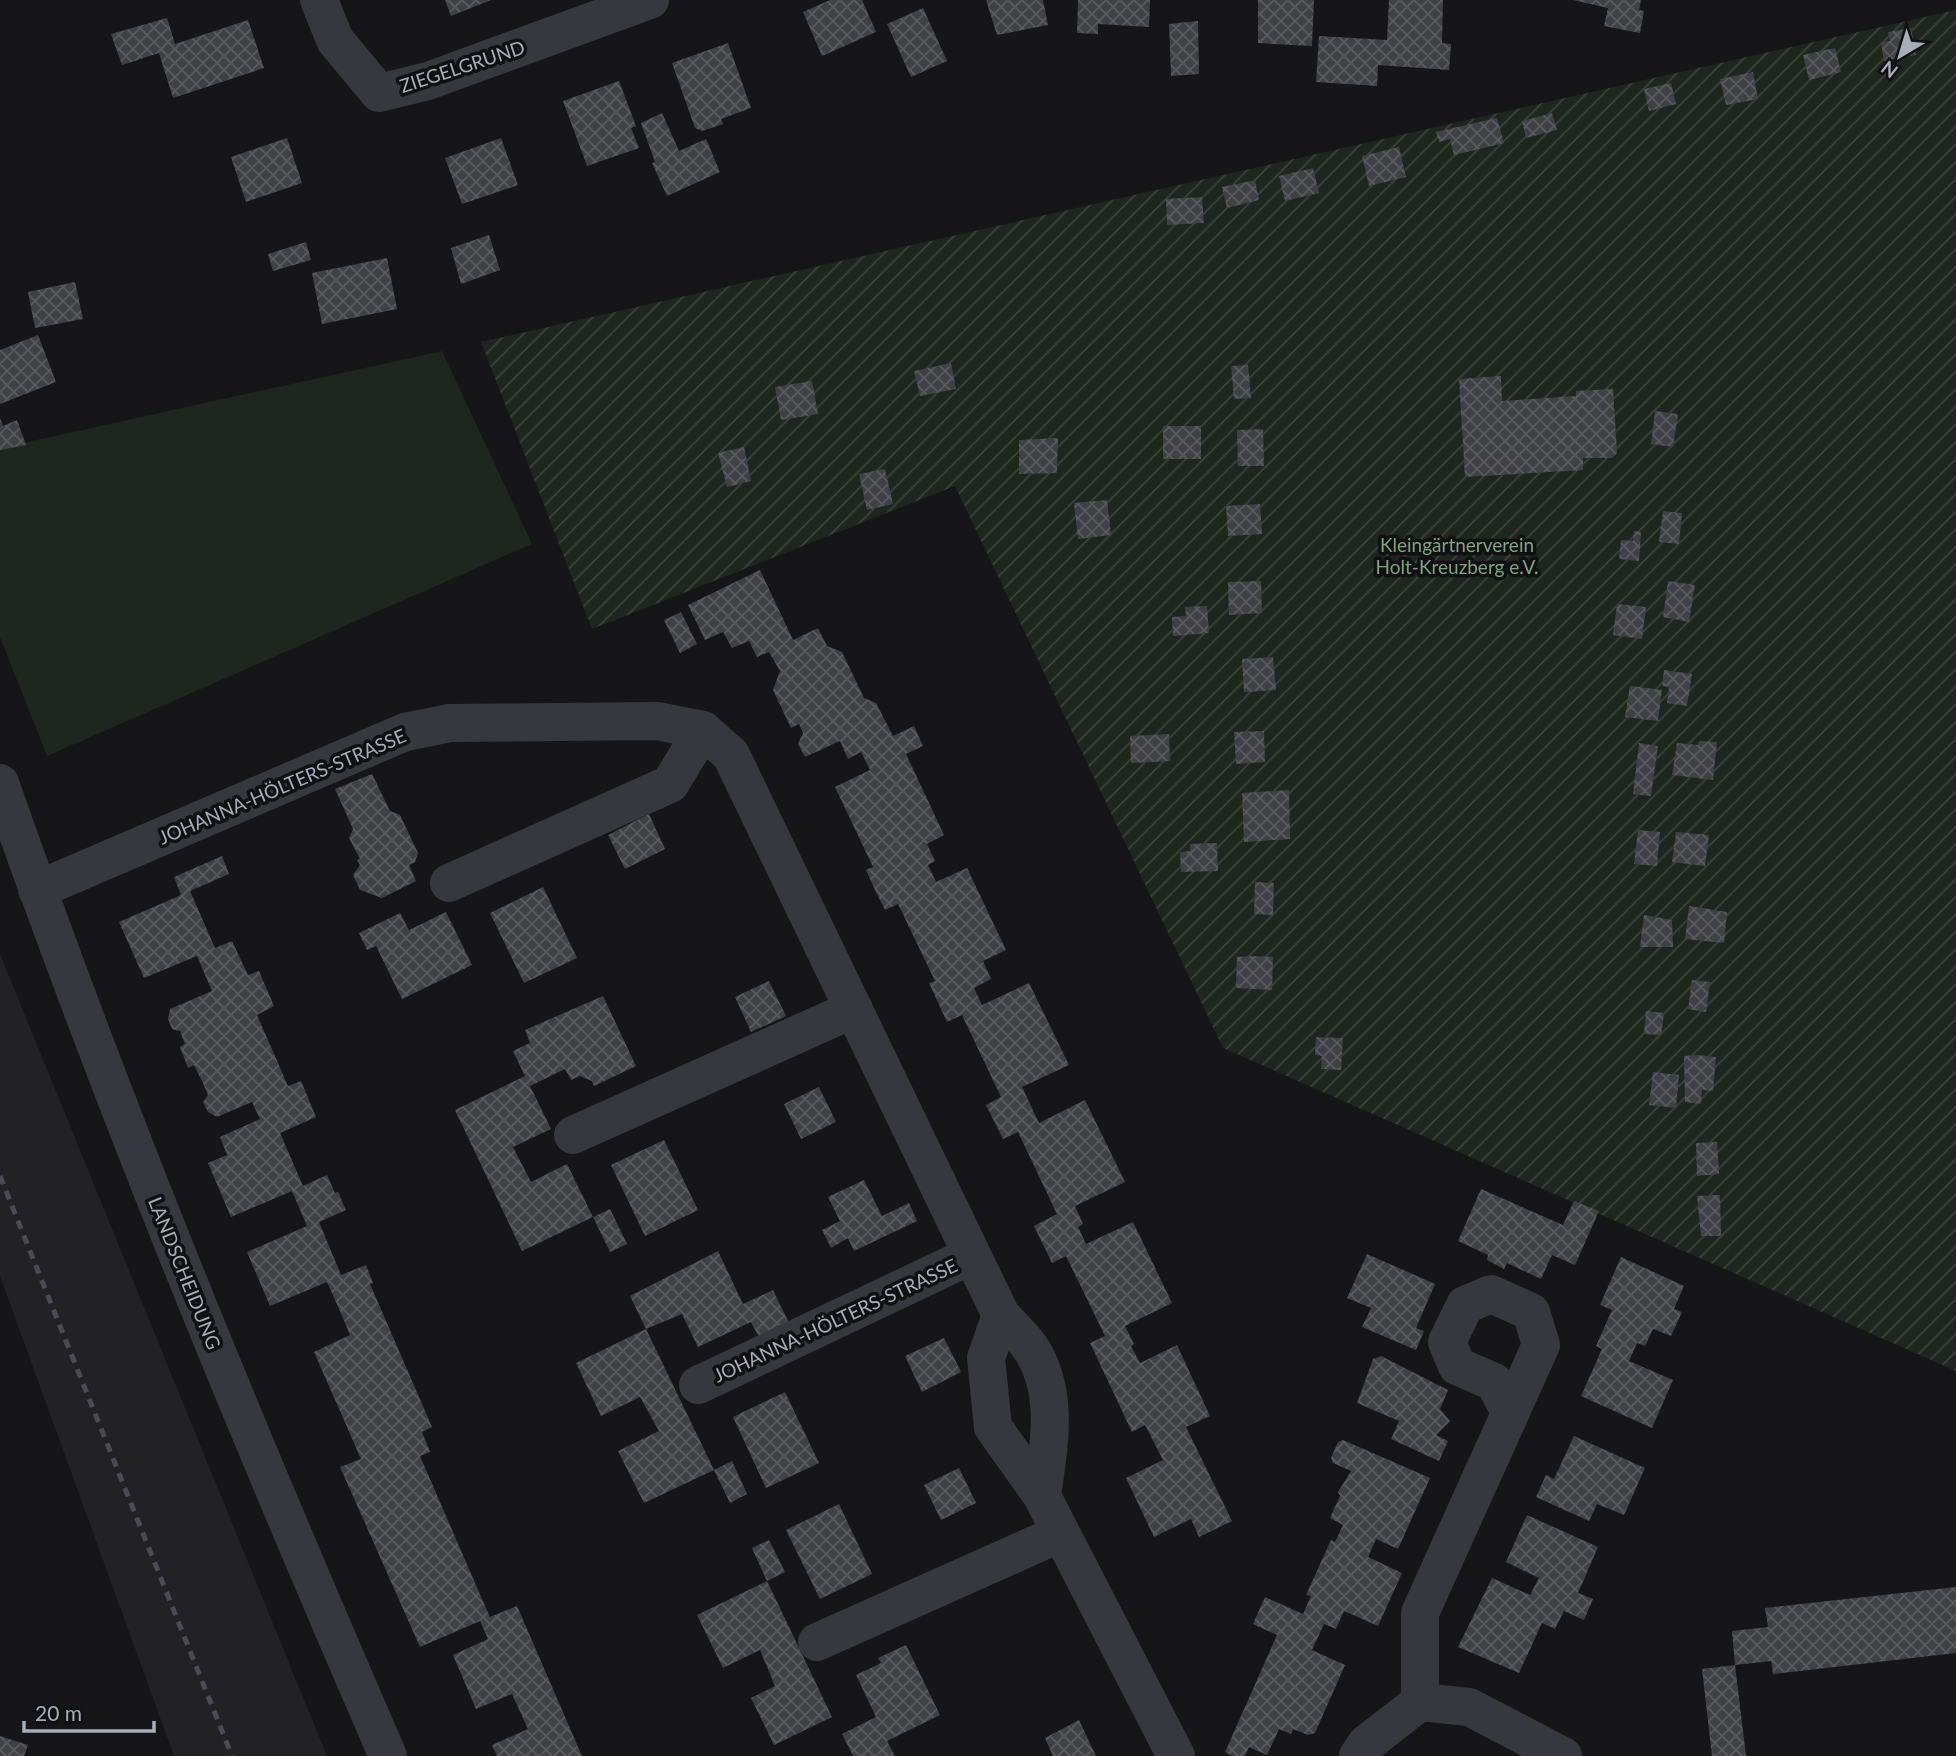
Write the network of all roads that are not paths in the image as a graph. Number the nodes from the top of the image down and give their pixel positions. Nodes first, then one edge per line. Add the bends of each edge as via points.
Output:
1 (319, 0) edge
2 (650, 0) edge
3 (703, 730) junction
4 (0, 783) edge
5 (449, 883) dead end
6 (37, 890) junction
7 (854, 1009) junction
8 (573, 1135) dead end
9 (972, 1255) junction
10 (1001, 1315) junction
11 (698, 1385) dead end
12 (1509, 1410) dead end
13 (1042, 1496) junction
14 (1060, 1533) junction
15 (817, 1642) dead end
16 (1420, 1702) junction
17 (388, 1756) edge
18 (1176, 1756) edge
19 (1359, 1756) edge
20 (1563, 1756) edge

1 - 2 street, ZIEGELGRUND via 335,40 379,93 428,81
3 - 5 street via 670,785
3 - 6 street, JOHANNA-HÖLTERS-STRASSE via 657,720 450,723 405,732
3 - 7 street, JOHANNA-HÖLTERS-STRASSE via 731,755
4 - 6 street, LANDSCHEIDUNG
6 - 17 street, LANDSCHEIDUNG via 165,1224
7 - 8 street
7 - 9 street, JOHANNA-HÖLTERS-STRASSE
9 - 10 street, JOHANNA-HÖLTERS-STRASSE
9 - 11 street, JOHANNA-HÖLTERS-STRASSE
10 - 13 street, JOHANNA-HÖLTERS-STRASSE via 1031,1348 1049,1393 1050,1438
10 - 13 street via 986,1358 993,1427
12 - 16 street via 1420,1613
13 - 14 street
14 - 15 street
14 - 18 street
16 - 19 street via 1366,1744
16 - 20 street via 1469,1707

